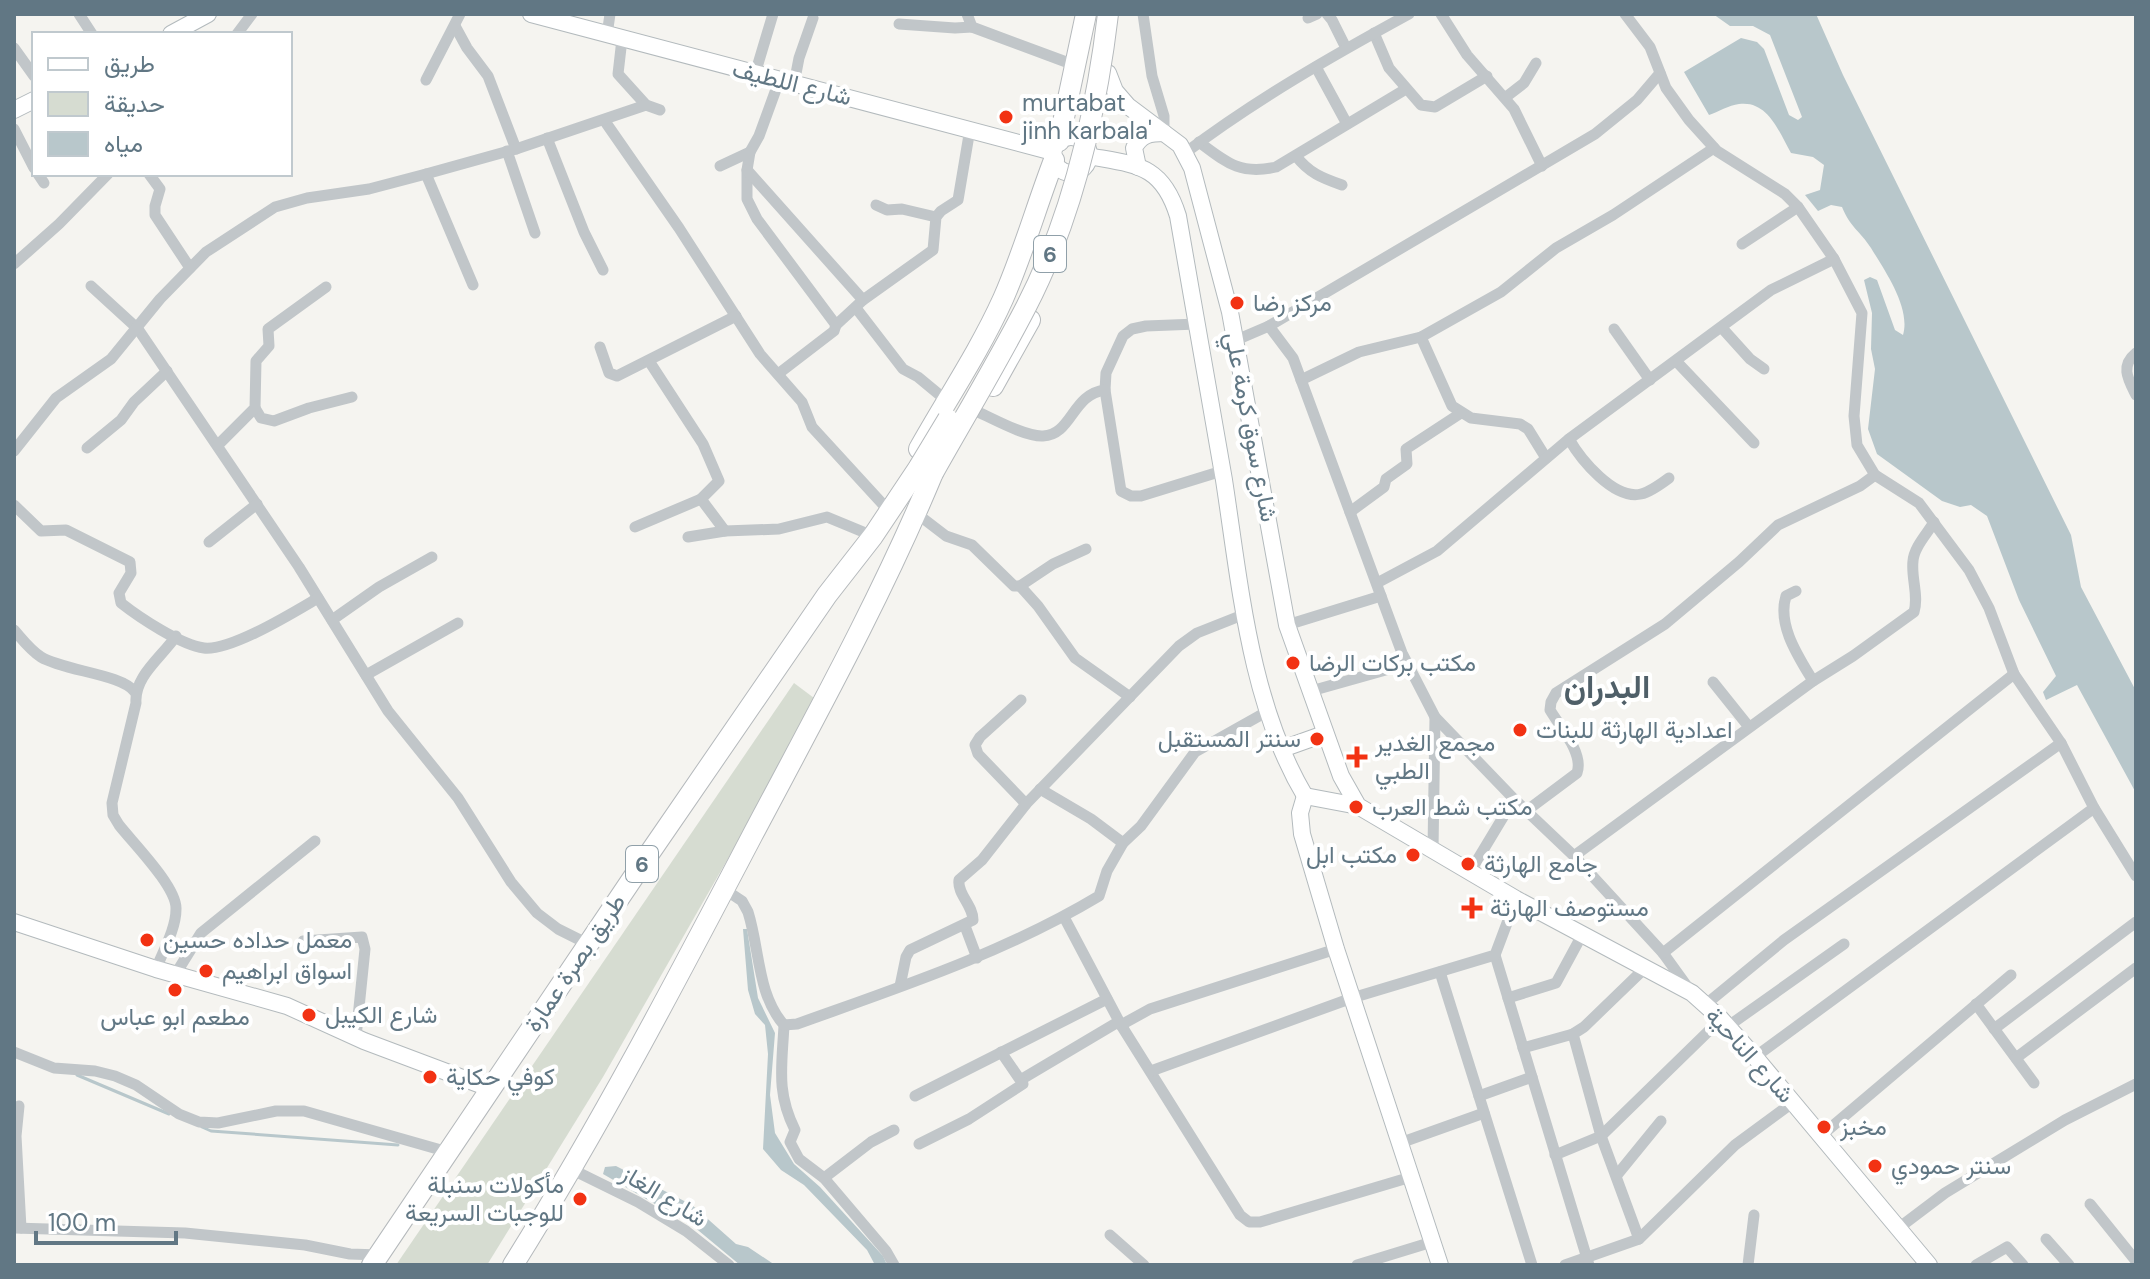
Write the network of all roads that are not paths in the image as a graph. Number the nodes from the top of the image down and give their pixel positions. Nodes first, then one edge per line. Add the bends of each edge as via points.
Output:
1 (79, 14) edge
2 (208, 14) edge
3 (252, 14) edge
4 (531, 14) edge
5 (610, 14) edge
6 (773, 14) edge
7 (967, 14) edge
8 (1086, 14) edge
9 (1097, 14) edge
10 (1108, 14) edge
11 (1118, 14) edge
12 (1143, 14) edge
13 (1327, 14) edge
14 (1409, 14) edge
15 (1441, 14) edge
16 (1625, 14) edge
17 (813, 18) dead end
18 (568, 19) edge
19 (457, 20) edge
20 (899, 24) dead end
21 (972, 27) junction
22 (91, 32) edge
23 (175, 32) edge
24 (238, 32) edge
25 (1374, 33) junction
26 (614, 37) junction
27 (14, 48) edge
28 (1346, 48) junction
29 (1536, 63) dead end
30 (1316, 67) junction
31 (32, 73) edge
32 (1660, 73) junction
33 (755, 74) junction
34 (1074, 76) junction
35 (1487, 76) junction
36 (426, 80) dead end
37 (787, 82) junction
38 (1106, 83) junction
39 (1406, 89) junction
40 (1506, 97) junction
41 (32, 101) edge
42 (646, 105) junction
43 (14, 110) edge
44 (660, 110) dead end
45 (604, 120) junction
46 (1347, 124) junction
47 (14, 129) edge
48 (970, 129) junction
49 (1164, 133) junction
50 (547, 138) junction
51 (1199, 142) junction
52 (1714, 148) junction
53 (512, 150) junction
54 (1055, 151) junction
55 (750, 152) junction
56 (1185, 153) junction
57 (1296, 156) junction
58 (1086, 158) junction
59 (32, 164) edge
60 (720, 166) dead end
61 (1542, 166) junction
62 (1138, 167) junction
63 (747, 170) junction
64 (426, 174) junction
65 (106, 176) edge
66 (150, 176) edge
67 (1342, 185) dead end
68 (876, 205) dead end
69 (1798, 207) junction
70 (936, 217) junction
71 (535, 233) dead end
72 (1742, 244) dead end
73 (1834, 259) junction
74 (14, 264) edge
75 (190, 268) junction
76 (603, 270) dead end
77 (473, 285) dead end
78 (91, 286) dead end
79 (326, 287) dead end
80 (860, 304) junction
81 (736, 316) junction
82 (1197, 324) junction
83 (836, 325) junction
84 (1269, 326) junction
85 (1722, 328) junction
86 (138, 329) junction
87 (1614, 329) dead end
88 (1421, 337) junction
89 (1234, 341) junction
90 (600, 347) dead end
91 (2136, 353) edge
92 (649, 361) junction
93 (1676, 361) junction
94 (1764, 369) dead end
95 (167, 371) junction
96 (778, 374) junction
97 (1301, 380) junction
98 (1650, 380) junction
99 (1105, 390) junction
100 (2136, 395) edge
101 (352, 397) dead end
102 (947, 401) junction
103 (255, 408) junction
104 (978, 412) junction
105 (1461, 413) junction
106 (1569, 439) junction
107 (1754, 443) dead end
108 (218, 445) junction
109 (87, 448) dead end
110 (14, 451) edge
111 (1546, 458) junction
112 (926, 470) junction
113 (1222, 471) junction
114 (1875, 475) junction
115 (1669, 478) dead end
116 (701, 499) junction
117 (257, 504) junction
118 (14, 505) edge
119 (889, 511) junction
120 (1350, 512) junction
121 (916, 513) junction
122 (1934, 522) junction
123 (635, 527) dead end
124 (725, 531) junction
125 (873, 536) junction
126 (688, 537) dead end
127 (209, 542) dead end
128 (1086, 549) dead end
129 (432, 557) dead end
130 (1377, 583) junction
131 (1020, 586) junction
132 (1796, 591) dead end
133 (1381, 596) junction
134 (318, 598) junction
135 (1245, 614) junction
136 (332, 620) junction
137 (458, 623) dead end
138 (1287, 625) junction
139 (14, 630) edge
140 (176, 636) junction
141 (1407, 664) junction
142 (2014, 674) junction
143 (366, 675) junction
144 (1813, 681) junction
145 (1713, 682) dead end
146 (1311, 691) junction
147 (135, 692) junction
148 (1130, 697) junction
149 (1021, 700) dead end
150 (1268, 711) junction
151 (1435, 717) junction
152 (1749, 727) junction
153 (1324, 734) junction
154 (2061, 743) junction
155 (1282, 749) junction
156 (1341, 776) junction
157 (1040, 789) junction
158 (1314, 798) junction
159 (1514, 799) junction
160 (1026, 804) junction
161 (1358, 806) junction
162 (2094, 808) junction
163 (1526, 811) junction
164 (315, 841) dead end
165 (1123, 843) junction
166 (1433, 850) junction
167 (1574, 856) junction
168 (1470, 872) junction
169 (2136, 876) edge
170 (724, 889) junction
171 (1516, 899) junction
172 (1064, 917) junction
173 (14, 922) edge
174 (2136, 922) edge
175 (965, 926) junction
176 (1582, 935) junction
177 (303, 941) dead end
178 (588, 944) junction
179 (1844, 944) dead end
180 (1336, 949) junction
181 (1663, 953) junction
182 (1495, 955) junction
183 (977, 958) junction
184 (2136, 968) edge
185 (156, 969) junction
186 (1644, 969) junction
187 (1440, 972) junction
188 (175, 975) junction
189 (2011, 975) dead end
190 (900, 986) junction
191 (1692, 993) junction
192 (1352, 998) junction
193 (1508, 998) junction
194 (1107, 999) junction
195 (1976, 1004) junction
196 (1705, 1005) junction
197 (1724, 1023) junction
198 (1120, 1024) junction
199 (784, 1025) junction
200 (1994, 1029) junction
201 (1573, 1034) junction
202 (356, 1037) junction
203 (1523, 1048) junction
204 (14, 1052) edge
205 (1001, 1052) junction
206 (1755, 1057) junction
207 (2016, 1058) junction
208 (1151, 1071) junction
209 (1532, 1077) junction
210 (1022, 1079) junction
211 (2034, 1083) dead end
212 (2136, 1084) edge
213 (489, 1088) junction
214 (915, 1096) dead end
215 (1479, 1096) junction
216 (1792, 1103) junction
217 (19, 1106) dead end
218 (1484, 1113) junction
219 (1661, 1121) dead end
220 (894, 1130) dead end
221 (1822, 1135) junction
222 (15, 1136) edge
223 (1601, 1136) junction
224 (1400, 1143) junction
225 (919, 1144) dead end
226 (448, 1152) junction
227 (1555, 1155) junction
228 (573, 1170) junction
229 (1617, 1175) junction
230 (1411, 1177) junction
231 (824, 1178) junction
232 (2090, 1204) dead end
233 (1754, 1215) dead end
234 (1900, 1227) junction
235 (18, 1228) edge
236 (1110, 1235) dead end
237 (1639, 1239) junction
238 (2046, 1239) dead end
239 (1432, 1242) junction
240 (375, 1260) edge
241 (1588, 1261) edge
242 (2136, 1261) edge
243 (513, 1265) edge
244 (729, 1265) edge
245 (894, 1265) edge
246 (1144, 1265) edge
247 (1357, 1265) edge
248 (1440, 1265) edge
249 (1532, 1265) edge
250 (1565, 1265) edge
251 (1748, 1265) edge
252 (1929, 1265) edge
253 (1976, 1265) edge
254 (2023, 1265) edge
255 (2069, 1265) edge

1 - 22 street
2 - 23 main road
3 - 24 street
4 - 18 main road, شارع اللطيف
5 - 26 street
6 - 33 street
7 - 21 street
8 - 34 highway
9 - 112 highway, 6, bridge via 1087,87 1046,233 998,337
10 - 112 highway, 6, bridge via 1083,156 1054,245 1026,307
11 - 38 highway
12 - 49 street
13 - 28 street
14 - 25 street
15 - 35 street
16 - 32 street via 1650,47
17 - 37 street
18 - 26 main road, شارع اللطيف
19 - 36 street
19 - 53 street via 488,76
20 - 21 street
21 - 34 street
25 - 28 street
25 - 39 street via 1389,68
26 - 33 main road, شارع اللطيف
26 - 42 street via 618,74
27 - 31 street
28 - 30 street
29 - 40 street via 1524,83
30 - 46 street
30 - 51 street
32 - 52 street via 1682,111
32 - 61 street via 1595,134
33 - 37 main road, شارع اللطيف
34 - 38 highway via 1074,91 1083,98 1095,99
34 - 54 highway
35 - 39 street via 1435,107 1421,105
35 - 40 street
37 - 48 main road, شارع اللطيف
37 - 55 street
38 - 49 main road, شارع سوق كرمة علي
38 - 58 highway
39 - 46 street
40 - 61 street
41 - 43 main road
42 - 44 street
42 - 45 street
45 - 50 street
45 - 81 street
46 - 57 street
47 - 59 street
48 - 54 main road, شارع اللطيف
48 - 70 street via 958,200
49 - 56 main road, شارع سوق كرمة علي
49 - 62 main road via 1139,139 1134,148
50 - 53 street
50 - 76 street
51 - 56 street
51 - 57 street via 1228,164 1257,172
52 - 69 street
52 - 88 street via 1556,248 1501,292
53 - 64 street
53 - 71 street
54 - 58 main road via 1072,137 1079,139
54 - 58 main road via 1062,171 1076,172
54 - 102 highway via 1002,302
55 - 60 street
55 - 63 street
56 - 89 main road, شارع سوق كرمة علي via 1208,224
57 - 67 street via 1317,177
58 - 62 main road, شارع سوق كرمة علي
58 - 104 highway via 1058,258
61 - 84 street
62 - 82 main road, شارع سوق كرمة علي via 1156,174 1171,193
63 - 80 street
63 - 83 street via 747,199 757,219
64 - 75 street via 275,207
64 - 77 street
65 - 74 street
66 - 75 street via 160,189 155,215
68 - 70 street
69 - 72 street
69 - 73 street
70 - 80 street via 933,250
73 - 85 street via 1771,290
73 - 114 street via 1862,313 1855,435
75 - 86 street
78 - 86 street
79 - 103 street via 268,329 269,346 256,361
80 - 83 street
80 - 102 street via 903,369
81 - 92 street
81 - 96 street
82 - 99 street via 1132,329 1123,336 1106,373
82 - 113 main road, شارع سوق كرمة علي
83 - 96 street
84 - 89 street
84 - 97 street via 1293,358
85 - 93 street
85 - 94 street
86 - 95 street
86 - 110 street via 111,359 56,398
87 - 98 street
88 - 97 street via 1359,352
88 - 105 street via 1439,383
89 - 138 main road, شارع سوق كرمة علي
90 - 92 street via 613,376
91 - 100 street via 2125,372
92 - 116 street via 719,474 716,487
93 - 98 street
93 - 107 street
95 - 108 street
95 - 109 street
96 - 119 street via 802,402 812,427
97 - 120 street
98 - 106 street
99 - 104 street via 1084,397 1063,426 1041,437
99 - 113 street via 1121,491 1141,496
101 - 103 street via 274,421 261,418
102 - 119 highway via 891,494
103 - 108 street
104 - 121 highway
105 - 111 street via 1520,424
105 - 120 street via 1406,449 1407,464
106 - 111 street
106 - 115 street via 1579,457 1620,493 1641,494
108 - 117 street
111 - 130 street via 1437,551
112 - 119 highway, طريق بصرة عمارة / 6
112 - 121 highway, 6
113 - 135 main road, شارع سوق كرمة علي
114 - 122 street via 1911,496
114 - 163 street via 1778,525 1665,624 1556,693 1550,710 1580,766
116 - 123 street
116 - 124 street
117 - 127 street
117 - 134 street
118 - 140 street via 41,531 66,530 130,562 131,573 119,593 121,603
119 - 125 highway, طريق بصرة عمارة / 6
120 - 130 street
121 - 131 street via 946,536 972,545 1009,582
121 - 170 highway, 6 via 850,652
122 - 142 street via 1989,608
122 - 144 street via 1913,562 1914,612
124 - 125 street via 779,529 827,517
124 - 126 street
125 - 178 highway, طريق بصرة عمارة / 6
128 - 131 street
129 - 136 street
130 - 133 street
131 - 148 street via 1075,658
132 - 144 street via 1786,596 1784,622
133 - 138 street
133 - 141 street
134 - 136 street
134 - 140 street via 216,647 190,644
135 - 148 street via 1197,633
135 - 150 main road, شارع سوق كرمة علي
136 - 143 street
137 - 143 street
138 - 146 main road, شارع سوق كرمة علي
139 - 147 street via 41,657 126,683
140 - 147 street
141 - 146 street
141 - 151 street
142 - 154 street
142 - 181 street
143 - 178 street via 458,798 511,882 537,913
144 - 152 street
145 - 152 street
146 - 153 main road, شارع سوق كرمة علي
147 - 185 street via 113,815 177,907
148 - 157 street
149 - 160 street via 975,745
150 - 155 main road, شارع سوق كرمة علي
150 - 165 street via 1195,752
151 - 159 street
151 - 166 street
152 - 167 street
153 - 155 main road
153 - 156 main road, شارع سوق كرمة علي
154 - 162 street
154 - 196 street via 1784,940
155 - 158 main road, شارع سوق كرمة علي
156 - 158 main road via 1334,791
156 - 161 main road, شارع سوق كرمة علي
157 - 160 street
157 - 165 street
158 - 161 main road
158 - 180 main road via 1300,813 1302,834
159 - 163 street
159 - 168 street
160 - 175 street via 982,860 959,880 973,913
161 - 166 main road, شارع الناحية
162 - 169 street
162 - 206 street
163 - 167 street
164 - 188 street via 201,933
165 - 172 street via 1099,896
166 - 168 main road, شارع الناحية
167 - 181 street
168 - 171 main road, شارع الناحية
170 - 199 street via 748,912 765,992
170 - 228 highway, 6
171 - 176 main road, شارع الناحية
171 - 182 street
172 - 183 street
172 - 194 street
173 - 185 main road
174 - 200 street
175 - 183 street
175 - 190 street via 910,950
176 - 186 main road, شارع الناحية
176 - 193 street via 1556,983
177 - 202 street via 362,937
178 - 213 highway, طريق بصرة عمارة / 6
179 - 197 street
180 - 192 main road
180 - 198 street via 1150,1009
181 - 191 street
182 - 187 street
182 - 193 street
183 - 190 street
184 - 207 street
185 - 188 main road
186 - 191 main road, شارع الناحية
186 - 201 street
187 - 192 street
187 - 215 street
188 - 202 main road via 287,1006
189 - 195 street
190 - 199 street
191 - 196 main road, شارع الناحية
192 - 208 street
192 - 224 main road
193 - 203 street
194 - 198 street
194 - 205 street
195 - 200 street
195 - 221 street
196 - 197 main road, شارع الناحية
197 - 206 main road, شارع الناحية
197 - 223 street
198 - 208 street
198 - 210 street
199 - 231 street via 781,1092 795,1130 790,1142 799,1159
200 - 207 street
201 - 203 street
201 - 223 street
202 - 213 main road
203 - 209 street
204 - 226 street via 54,1068 115,1076 199,1122 304,1111
205 - 210 street
205 - 214 street
206 - 216 main road, شارع الناحية
207 - 211 street
208 - 230 street via 1249,1222
209 - 215 street
209 - 227 street
210 - 225 street via 1021,1086 969,1119
212 - 234 street via 2051,1128
213 - 226 highway, طريق بصرة عمارة / 6
215 - 218 street
216 - 221 main road, شارع الناحية
216 - 237 street via 1735,1145
217 - 222 street
218 - 224 street
218 - 249 street
219 - 229 street
220 - 231 street
221 - 234 main road, شارع الناحية
222 - 235 street
223 - 227 street
223 - 229 street
224 - 230 main road
226 - 240 highway, طريق بصرة عمارة / 6
227 - 241 street
228 - 243 highway, 6
228 - 244 street, شارع الغاز via 686,1231
229 - 237 street
230 - 239 main road
231 - 245 street
232 - 242 street
233 - 251 street
234 - 252 main road, شارع الناحية
235 - 240 street via 185,1233 305,1245
236 - 246 street
237 - 241 street
238 - 255 street
239 - 247 street
239 - 248 main road
241 - 250 street
253 - 254 street via 2007,1247

